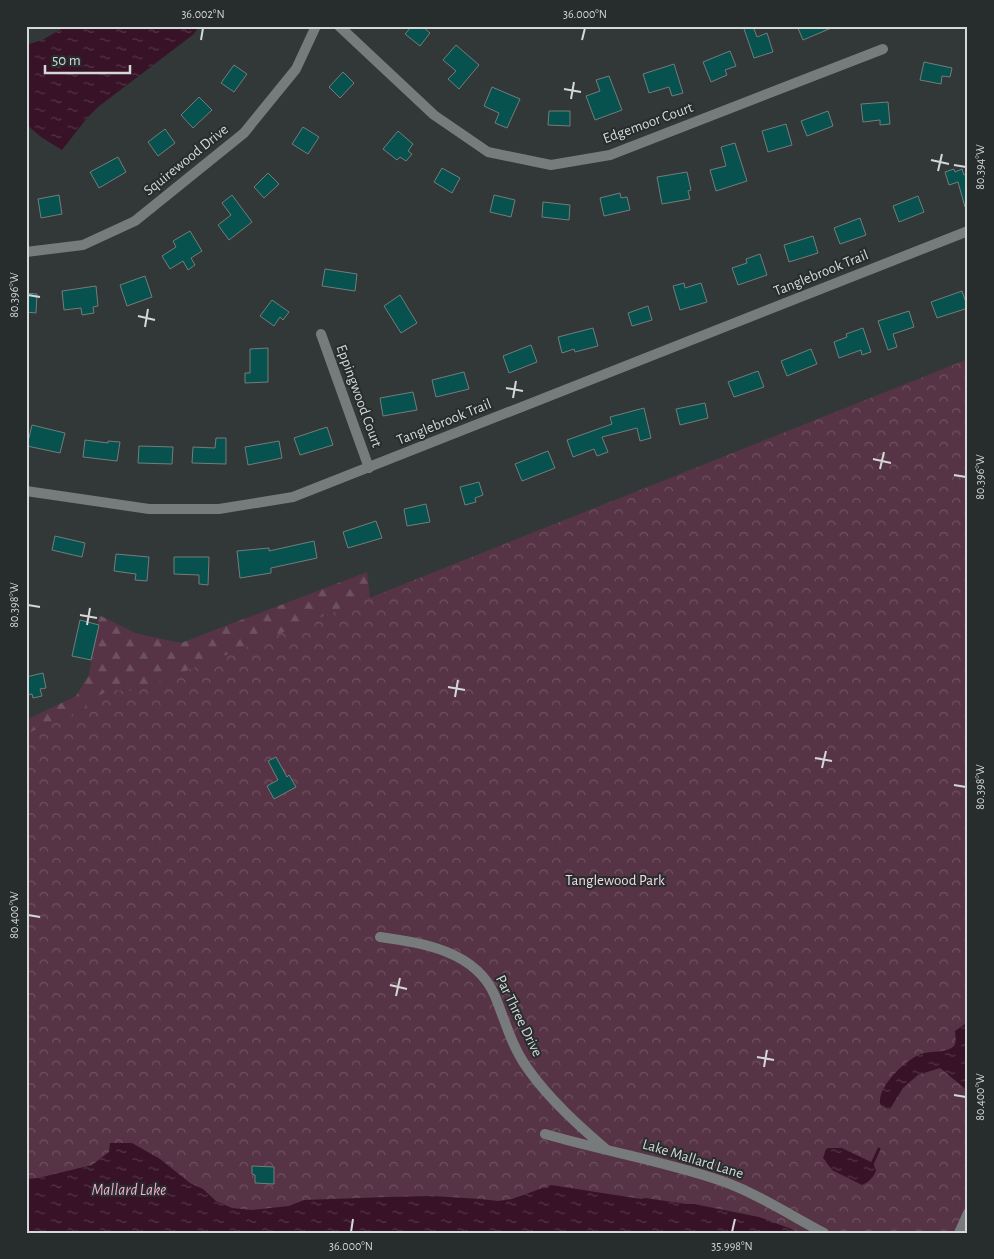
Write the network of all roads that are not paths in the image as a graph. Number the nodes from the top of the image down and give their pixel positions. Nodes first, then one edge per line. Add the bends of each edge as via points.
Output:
1 (316, 26) edge
2 (339, 26) edge
3 (883, 49) dead end
4 (968, 231) edge
5 (26, 252) edge
6 (321, 334) dead end
7 (369, 468) junction
8 (26, 491) edge
9 (380, 937) dead end
10 (545, 1134) dead end
11 (607, 1150) junction
12 (968, 1213) edge
13 (824, 1233) edge
14 (959, 1233) edge

1 - 5 street, Squirewood Drive via 296,69 244,133 135,221 83,245
2 - 3 street, Edgemoor Court via 434,115 488,152 551,165 610,155
4 - 7 street, Tanglebrook Trail
6 - 7 street, Eppingwood Court
7 - 8 street, Tanglebrook Trail via 293,496 219,509 149,509
9 - 11 street, Par Three Drive via 434,947 460,958 486,978 528,1069
10 - 11 street, Lake Mallard Lane
11 - 13 street, Lake Mallard Lane via 722,1181
12 - 14 street

